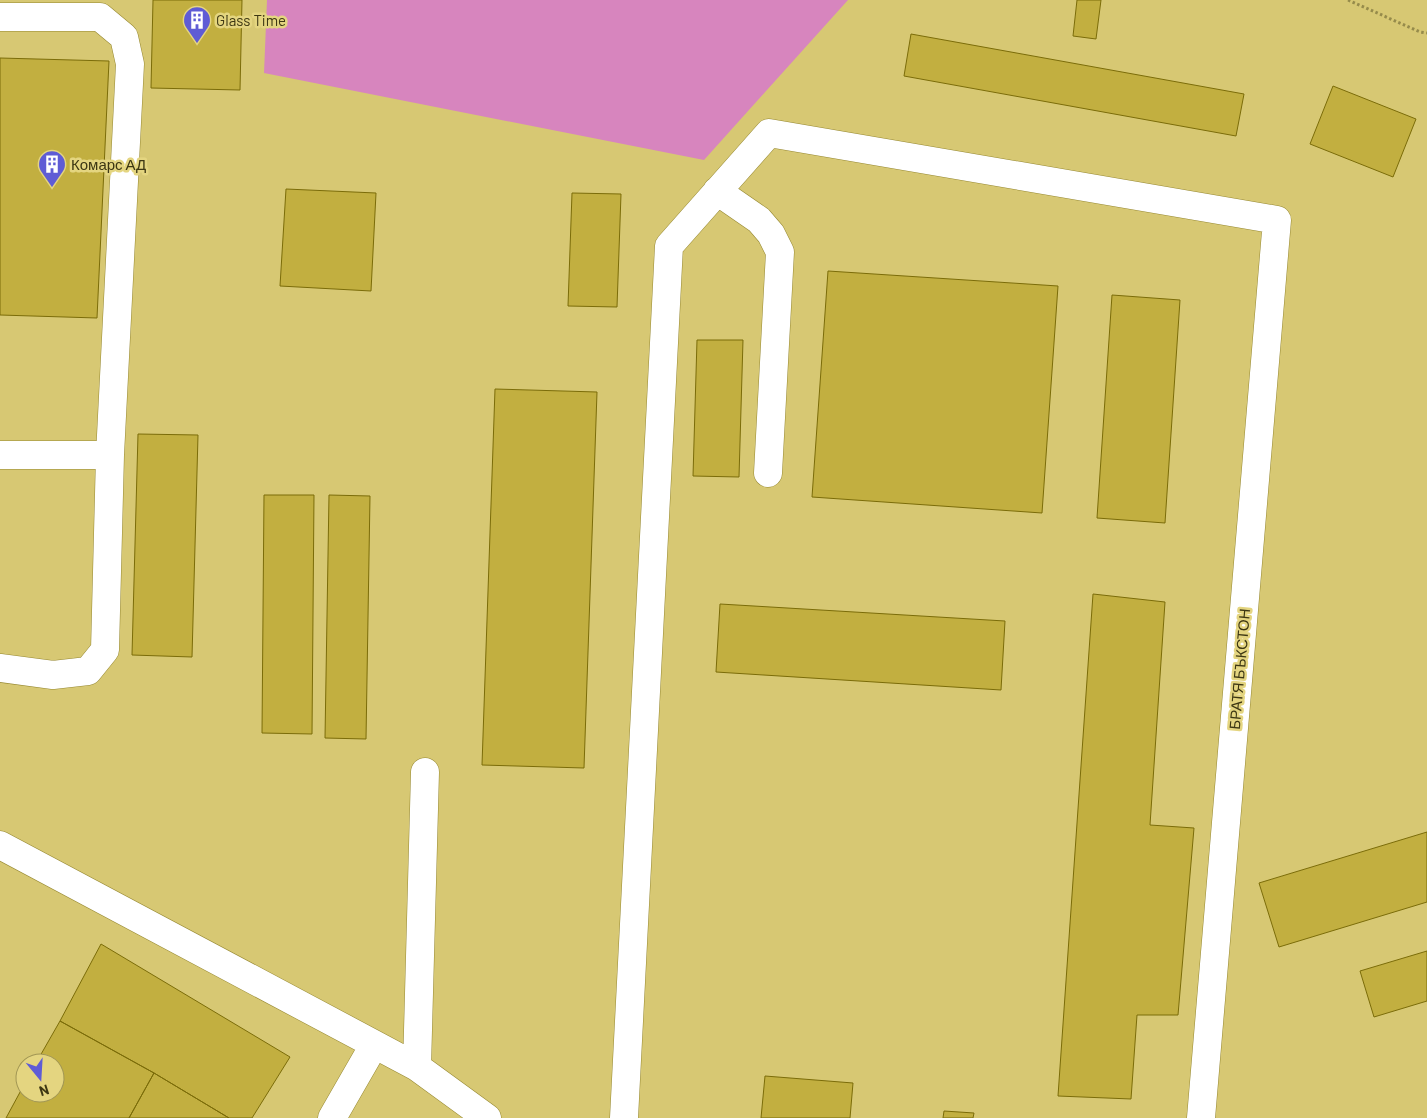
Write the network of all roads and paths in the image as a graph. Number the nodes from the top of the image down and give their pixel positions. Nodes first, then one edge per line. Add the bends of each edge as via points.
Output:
1 (1348, 0) edge
2 (0, 17) edge
3 (1427, 33) edge
4 (717, 191) junction
5 (0, 455) edge
6 (110, 456) junction
7 (768, 473) dead end
8 (0, 668) edge
9 (425, 772) dead end
10 (0, 845) edge
11 (374, 1045) junction
12 (417, 1067) junction
13 (332, 1118) edge
14 (487, 1118) edge
15 (624, 1118) edge
16 (1201, 1118) edge

1 - 3 path
2 - 6 street via 100,17 124,37 130,64
4 - 7 street via 759,220 780,252
4 - 15 street via 669,246
4 - 16 street, БРАТЯ БЪКСТОН via 768,132 1277,220
5 - 6 street
6 - 8 street via 105,650 88,671 53,675
9 - 12 street
10 - 11 street
11 - 12 street
11 - 13 street
12 - 14 street

